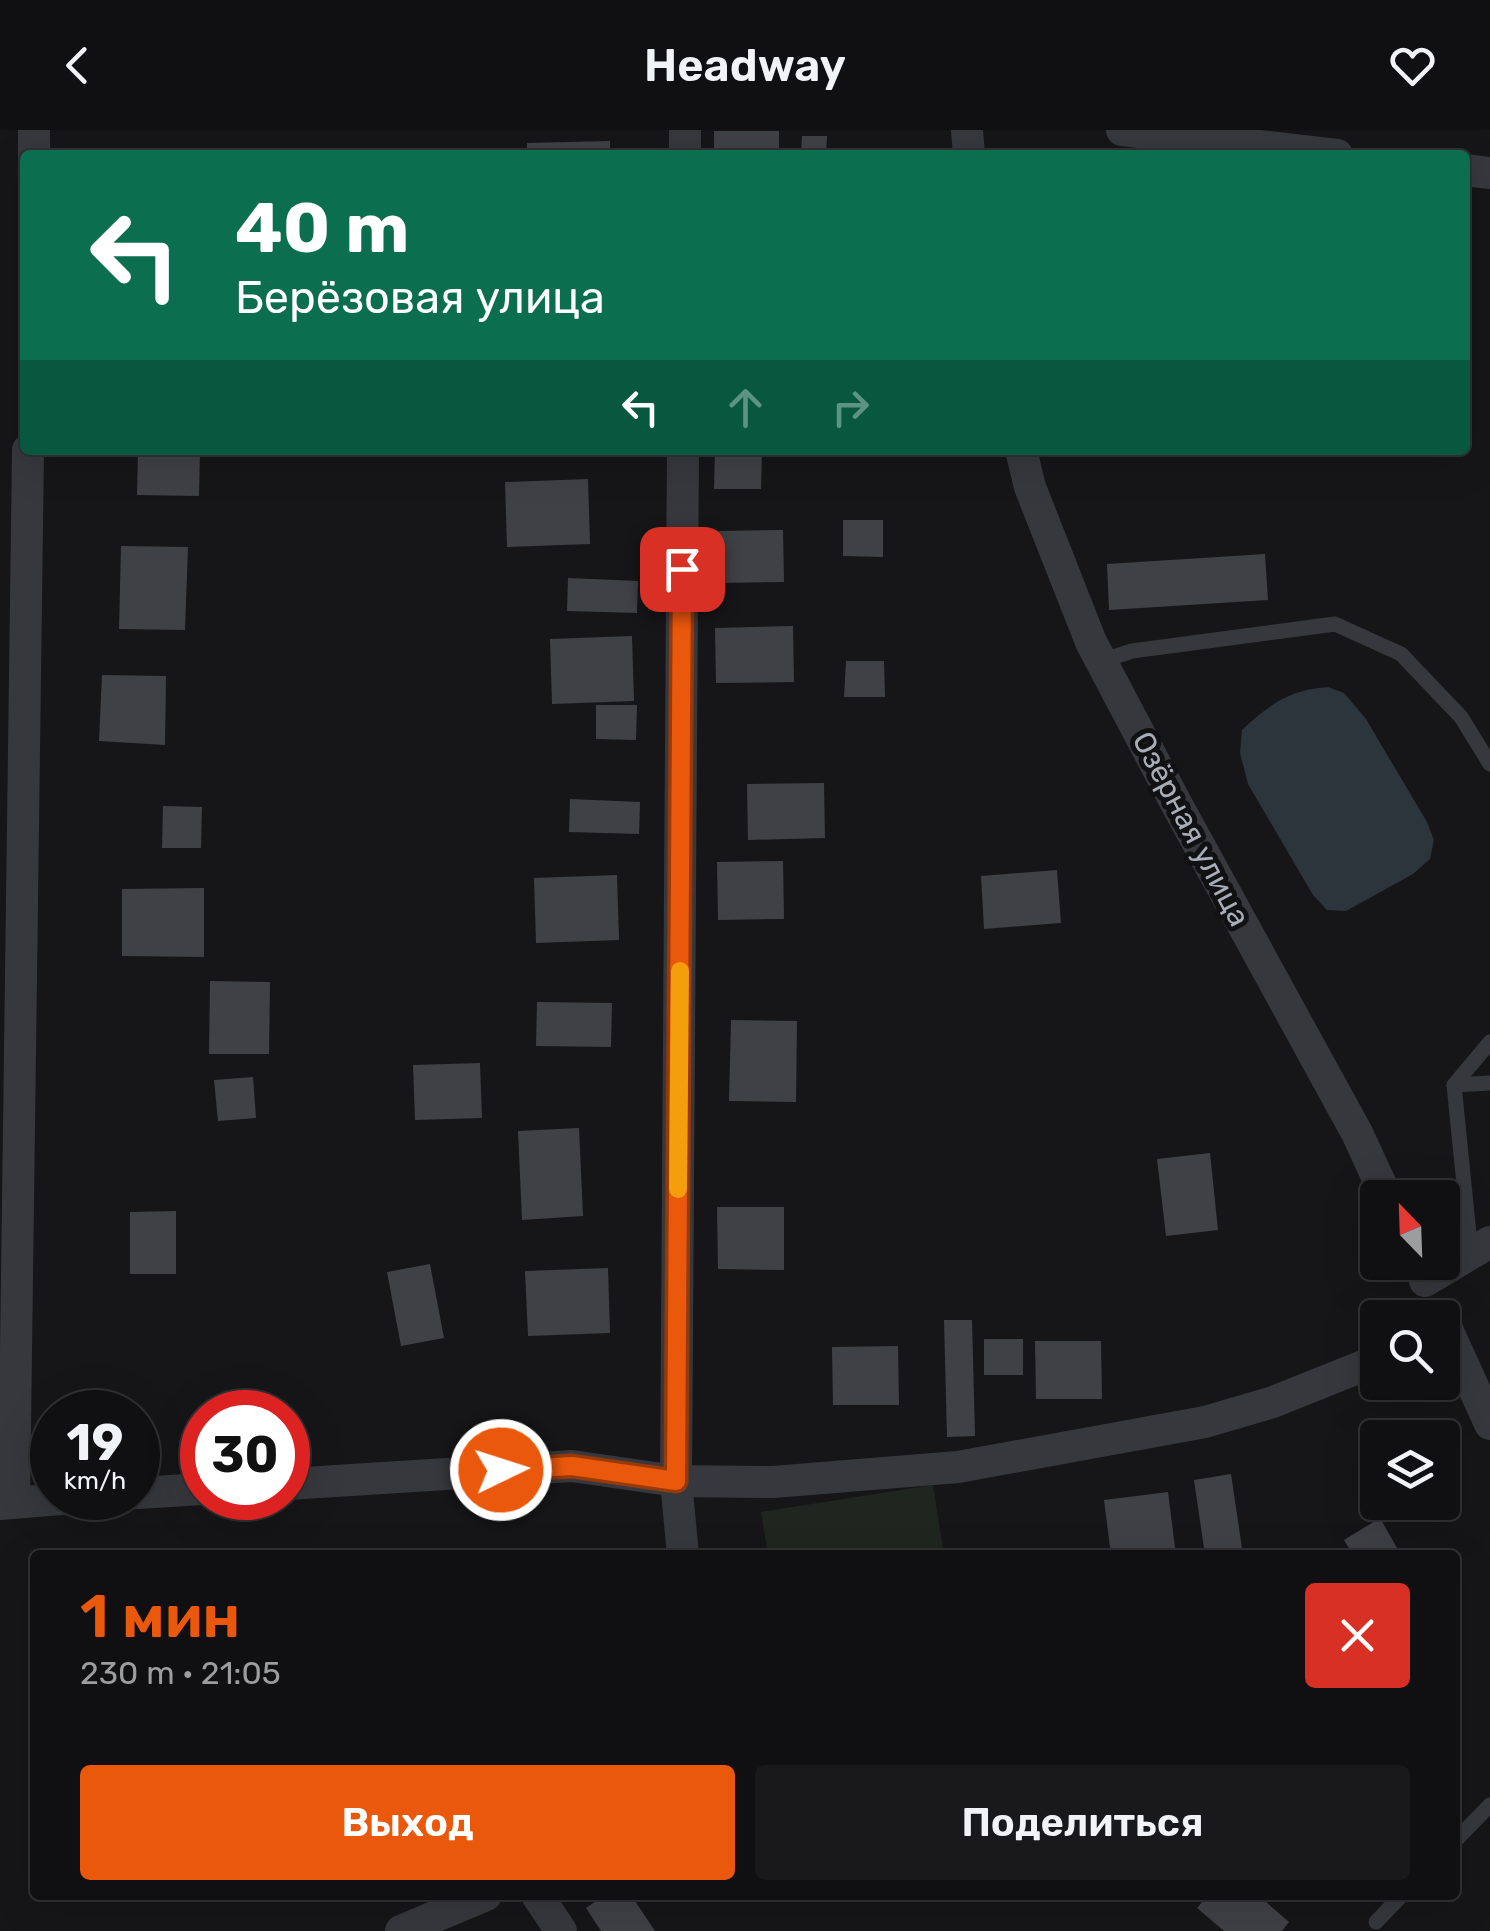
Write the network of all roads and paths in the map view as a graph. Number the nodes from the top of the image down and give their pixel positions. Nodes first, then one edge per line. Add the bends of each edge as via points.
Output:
1 (1122, 130) edge
2 (1294, 150) edge
3 (28, 455) edge
4 (683, 455) edge
5 (1022, 455) edge
6 (1101, 661) junction
7 (1490, 764) edge
8 (1490, 1042) edge
9 (1490, 1083) edge
10 (1454, 1085) junction
11 (1379, 1180) edge
12 (1480, 1248) edge
13 (1460, 1359) edge
14 (1360, 1367) edge
15 (1490, 1424) edge
16 (676, 1481) junction
17 (310, 1483) edge
18 (7, 1504) edge
19 (682, 1550) edge
20 (1490, 1805) edge
21 (1460, 1836) edge
22 (474, 1900) edge
23 (540, 1900) edge
24 (1397, 1900) edge
25 (1376, 1922) dead end
26 (401, 1931) edge
27 (561, 1931) edge

1 - 2 street
3 - 18 street
4 - 16 street
5 - 6 street, Озёрная улица
6 - 7 lane via 1132,650 1335,624 1401,654 1461,717
6 - 11 street, Озёрная улица
8 - 10 lane
9 - 10 lane
10 - 12 lane
13 - 15 street
14 - 16 street via 1206,1422 958,1468 773,1482
16 - 17 street via 572,1466
16 - 19 street
20 - 21 lane
22 - 26 street
23 - 27 street
24 - 25 lane

